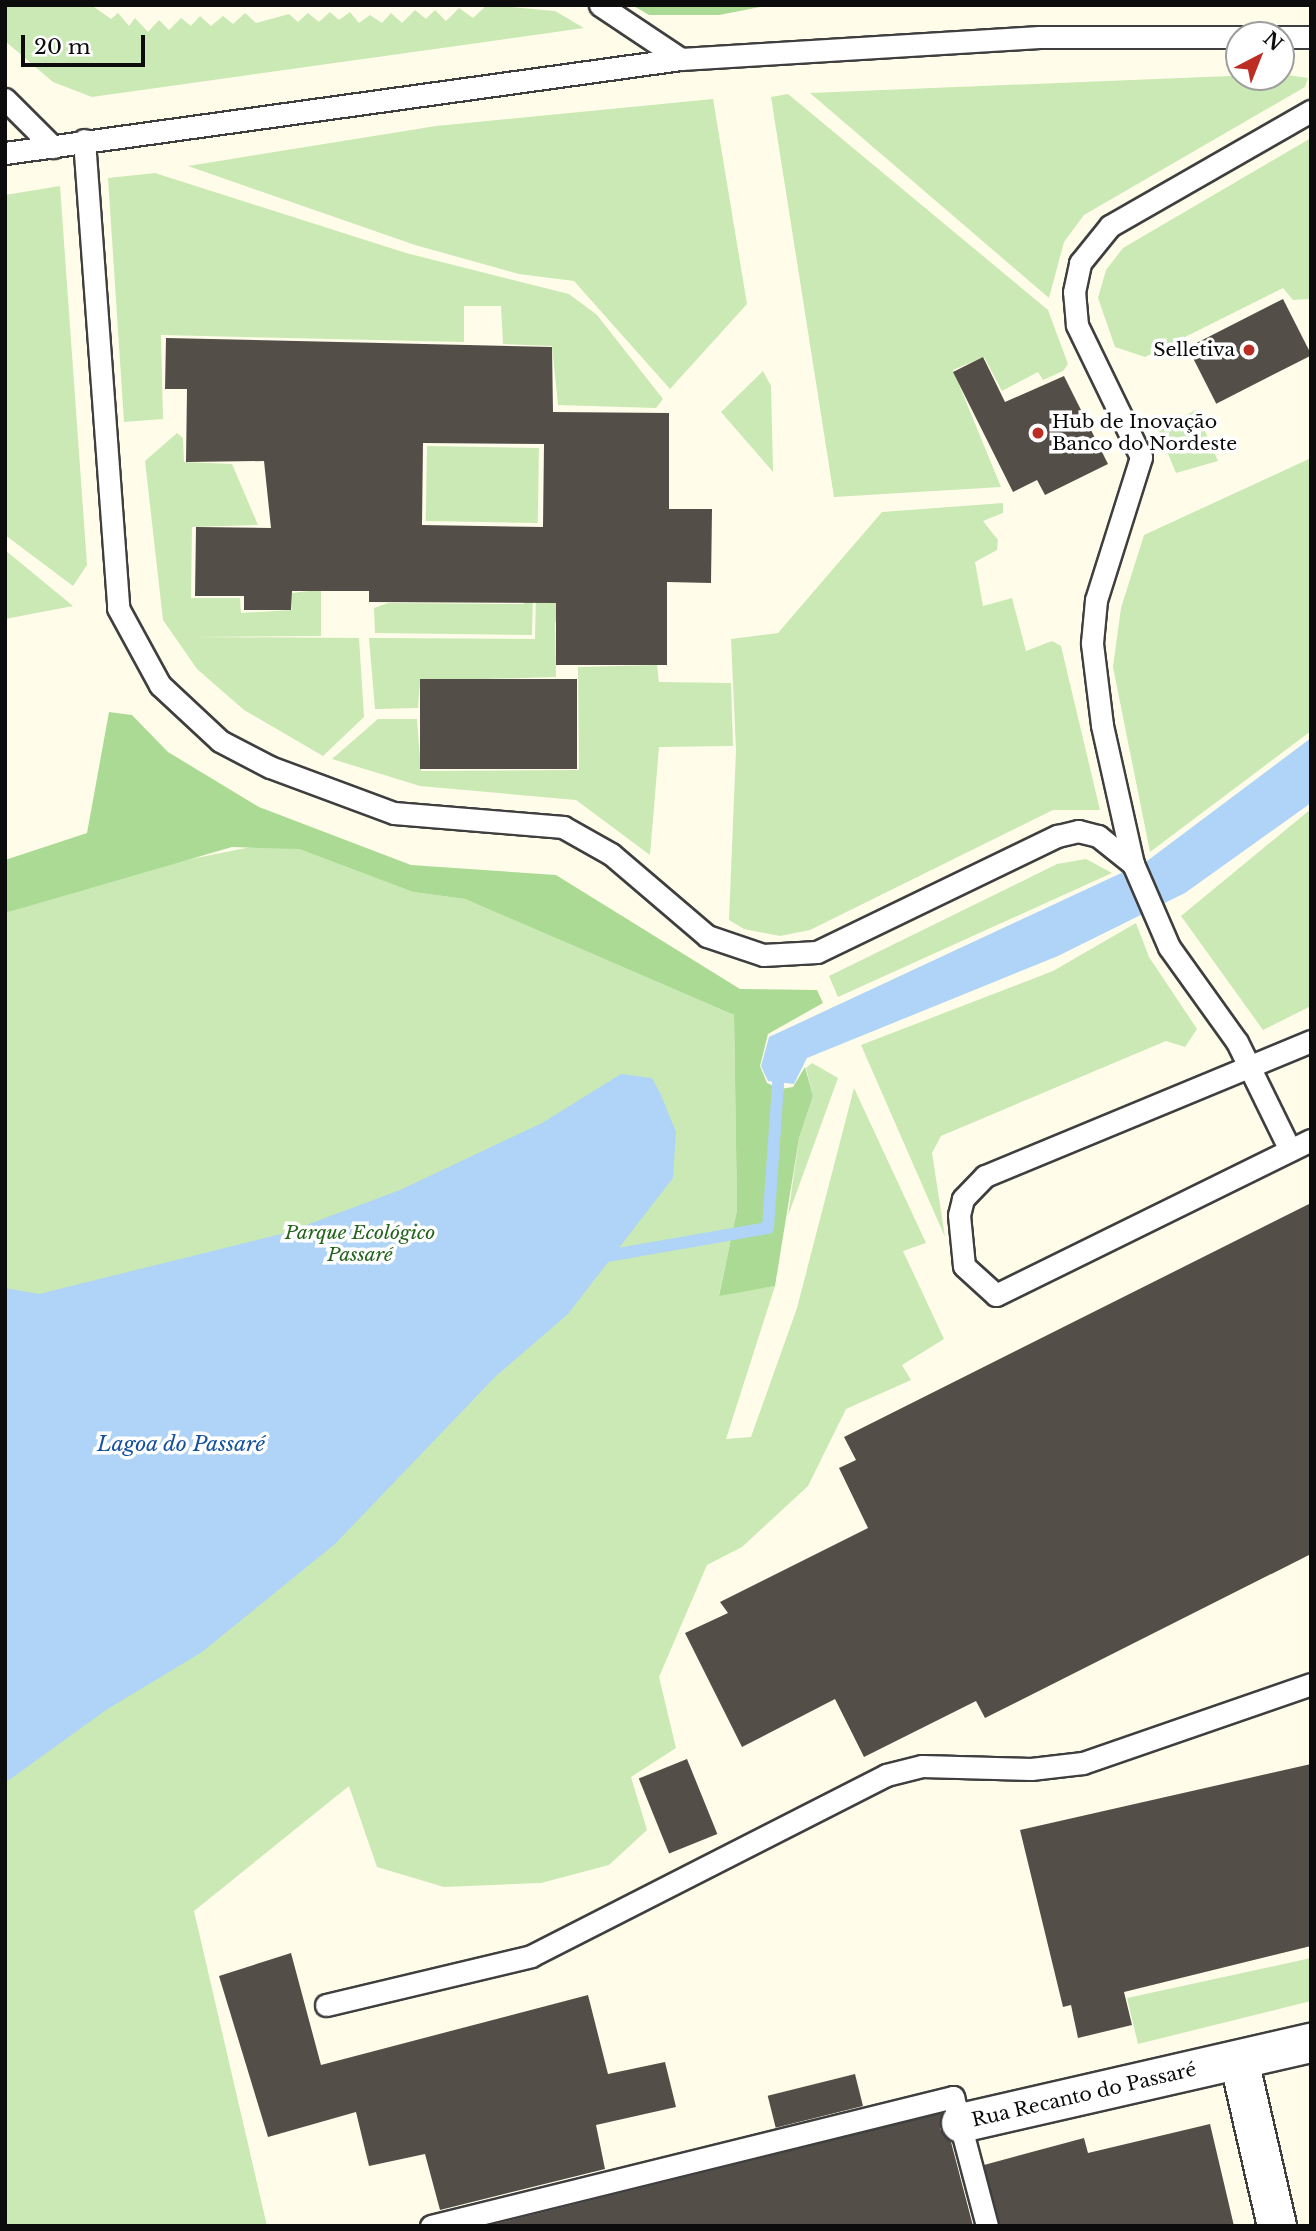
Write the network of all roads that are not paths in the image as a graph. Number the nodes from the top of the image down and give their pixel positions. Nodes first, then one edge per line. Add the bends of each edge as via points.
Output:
1 (600, 5) edge
2 (1225, 37) edge
3 (681, 59) junction
4 (5, 99) edge
5 (1311, 111) edge
6 (84, 140) junction
7 (53, 146) junction
8 (5, 153) edge
9 (1133, 864) junction
10 (1311, 1041) edge
11 (1252, 1067) junction
12 (1311, 1140) edge
13 (1290, 1150) junction
14 (1311, 1684) edge
15 (326, 2005) dead end
16 (1311, 2043) edge
17 (1239, 2060) junction
18 (961, 2123) junction
19 (431, 2226) edge
20 (987, 2226) edge
21 (1277, 2226) edge

1 - 3 lane
2 - 3 lane via 1026,38
3 - 6 lane
4 - 7 lane
5 - 9 lane via 1133,209 1080,263 1077,325 1141,457 1096,600 1092,643 1102,726
6 - 7 lane
6 - 9 lane via 118,608 160,685 220,741 270,767 394,813 563,827 611,854 708,936 763,956 817,952 1057,836 1078,831 1098,836
7 - 8 lane
9 - 11 lane via 1169,947
10 - 11 lane
11 - 13 lane
11 - 13 lane via 985,1176 963,1199 959,1215 964,1266 996,1295
12 - 13 lane
14 - 15 lane via 1083,1763 1031,1769 922,1766 886,1775 531,1956
16 - 17 street, Rua Recanto do Passaré
17 - 18 street, Rua Recanto do Passaré
17 - 21 street
18 - 19 lane via 953,2097
18 - 20 lane, Rua Recanto do Passaré

